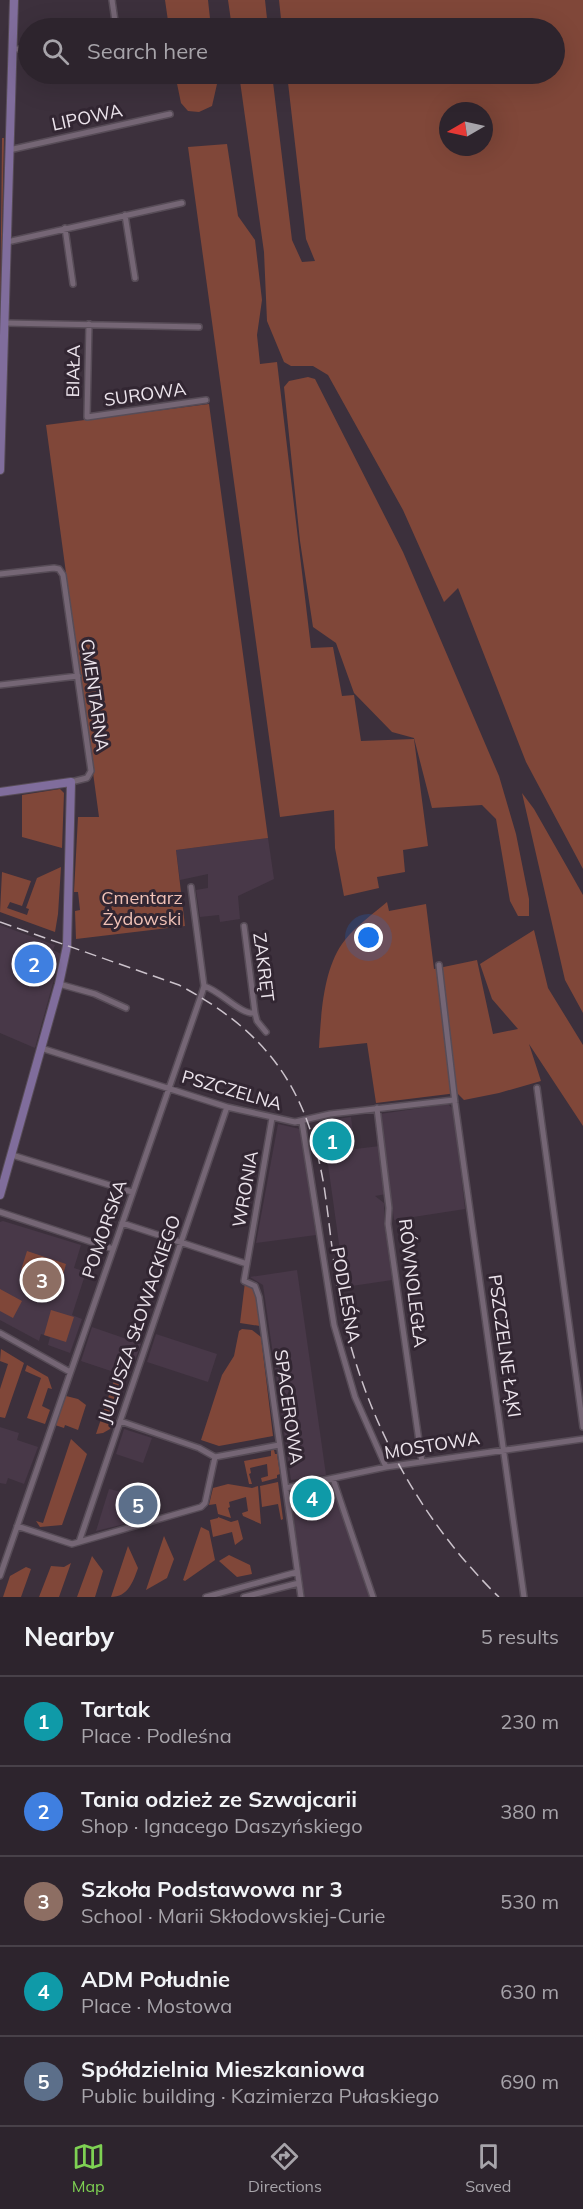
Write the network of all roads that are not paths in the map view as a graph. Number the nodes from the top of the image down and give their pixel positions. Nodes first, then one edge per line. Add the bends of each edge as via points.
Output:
1 (14, 0) edge
2 (112, 0) edge
3 (115, 18) edge
4 (12, 49) junction
5 (18, 49) edge
6 (170, 114) dead end
7 (9, 150) junction
8 (182, 203) dead end
9 (125, 215) junction
10 (65, 228) junction
11 (7, 242) junction
12 (135, 278) dead end
13 (73, 284) dead end
14 (5, 323) junction
15 (89, 324) junction
16 (199, 327) dead end
17 (206, 400) dead end
18 (87, 417) joint
19 (0, 470) edge
20 (0, 574) edge
21 (78, 676) junction
22 (0, 685) edge
23 (72, 782) junction
24 (0, 792) edge
25 (191, 887) dead end
26 (244, 926) dead end
27 (439, 965) dead end
28 (59, 984) junction
29 (204, 986) junction
30 (126, 1008) dead end
31 (255, 1013) junction
32 (266, 1032) dead end
33 (41, 1048) junction
34 (168, 1088) junction
35 (537, 1088) dead end
36 (454, 1100) junction
37 (227, 1107) junction
38 (377, 1108) junction
39 (272, 1118) junction
40 (302, 1122) junction
41 (12, 1155) junction
42 (132, 1192) junction
43 (0, 1195) edge
44 (0, 1212) edge
45 (122, 1223) junction
46 (181, 1242) junction
47 (113, 1249) junction
48 (247, 1264) junction
49 (0, 1333) edge
50 (70, 1372) junction
51 (120, 1421) junction
52 (583, 1427) edge
53 (583, 1439) edge
54 (279, 1445) junction
55 (505, 1449) junction
56 (215, 1457) junction
57 (422, 1462) junction
58 (386, 1467) junction
59 (333, 1479) junction
60 (286, 1488) junction
61 (17, 1526) junction
62 (79, 1542) junction
63 (297, 1572) junction
64 (0, 1576) edge
65 (299, 1583) junction
66 (206, 1597) edge
67 (244, 1597) edge
68 (301, 1597) edge
69 (374, 1597) edge
70 (524, 1597) edge

1 - 4 street
2 - 3 street
4 - 5 street
4 - 7 street
6 - 7 street, LIPOWA
7 - 11 street
8 - 9 street
9 - 10 street
9 - 12 street
10 - 11 street
10 - 13 street
11 - 14 street
14 - 15 street
14 - 19 street
15 - 16 street
15 - 18 street, BIAŁA
17 - 18 street, SUROWA
20 - 21 street, CMENTARNA via 59,569
21 - 22 street
21 - 23 street, CMENTARNA via 91,771 87,778
23 - 24 street
23 - 28 street via 67,946
25 - 29 street, POMORSKA
26 - 31 street, ZAKRĘT
27 - 36 street, PSZCZELNE ŁĄKI
28 - 30 street
28 - 33 street
29 - 31 street, ZAKRĘT via 246,1013
29 - 34 street, POMORSKA
31 - 32 street, ZAKRĘT
33 - 34 street, PSZCZELNA
33 - 41 street
34 - 37 street, PSZCZELNA
34 - 42 street, POMORSKA
35 - 52 street
36 - 38 street, PSZCZELNA
36 - 55 street, PSZCZELNE ŁĄKI
37 - 39 street, PSZCZELNA
37 - 46 street, JULIUSZA SŁOWACKIEGO
38 - 40 street, PSZCZELNA via 322,1115
38 - 57 street, RÓWNOLEGŁA via 388,1224
39 - 40 street, PSZCZELNA
39 - 48 street, WRONIA
40 - 58 street, PODLEŚNA via 336,1335 357,1403
41 - 42 street
41 - 43 street
42 - 45 street, POMORSKA
44 - 47 street
45 - 46 street
45 - 47 street, POMORSKA
46 - 48 street
46 - 51 street, JULIUSZA SŁOWACKIEGO
47 - 50 street, POMORSKA
48 - 54 street, SPACEROWA via 244,1281 258,1290
49 - 50 street
50 - 61 street, POMORSKA
51 - 56 street
51 - 62 street, JULIUSZA SŁOWACKIEGO
53 - 55 street, MOSTOWA
54 - 56 street
54 - 60 street, SPACEROWA
55 - 57 street, MOSTOWA
55 - 70 street, PSZCZELNE ŁĄKI
56 - 62 street via 203,1506
57 - 58 street, MOSTOWA
58 - 59 street, MOSTOWA
59 - 60 street, MOSTOWA
59 - 69 street
60 - 63 street, SPACEROWA
61 - 62 street via 69,1544
61 - 64 street, POMORSKA
63 - 65 street, SPACEROWA
63 - 66 street
65 - 67 street
65 - 68 street, SPACEROWA

